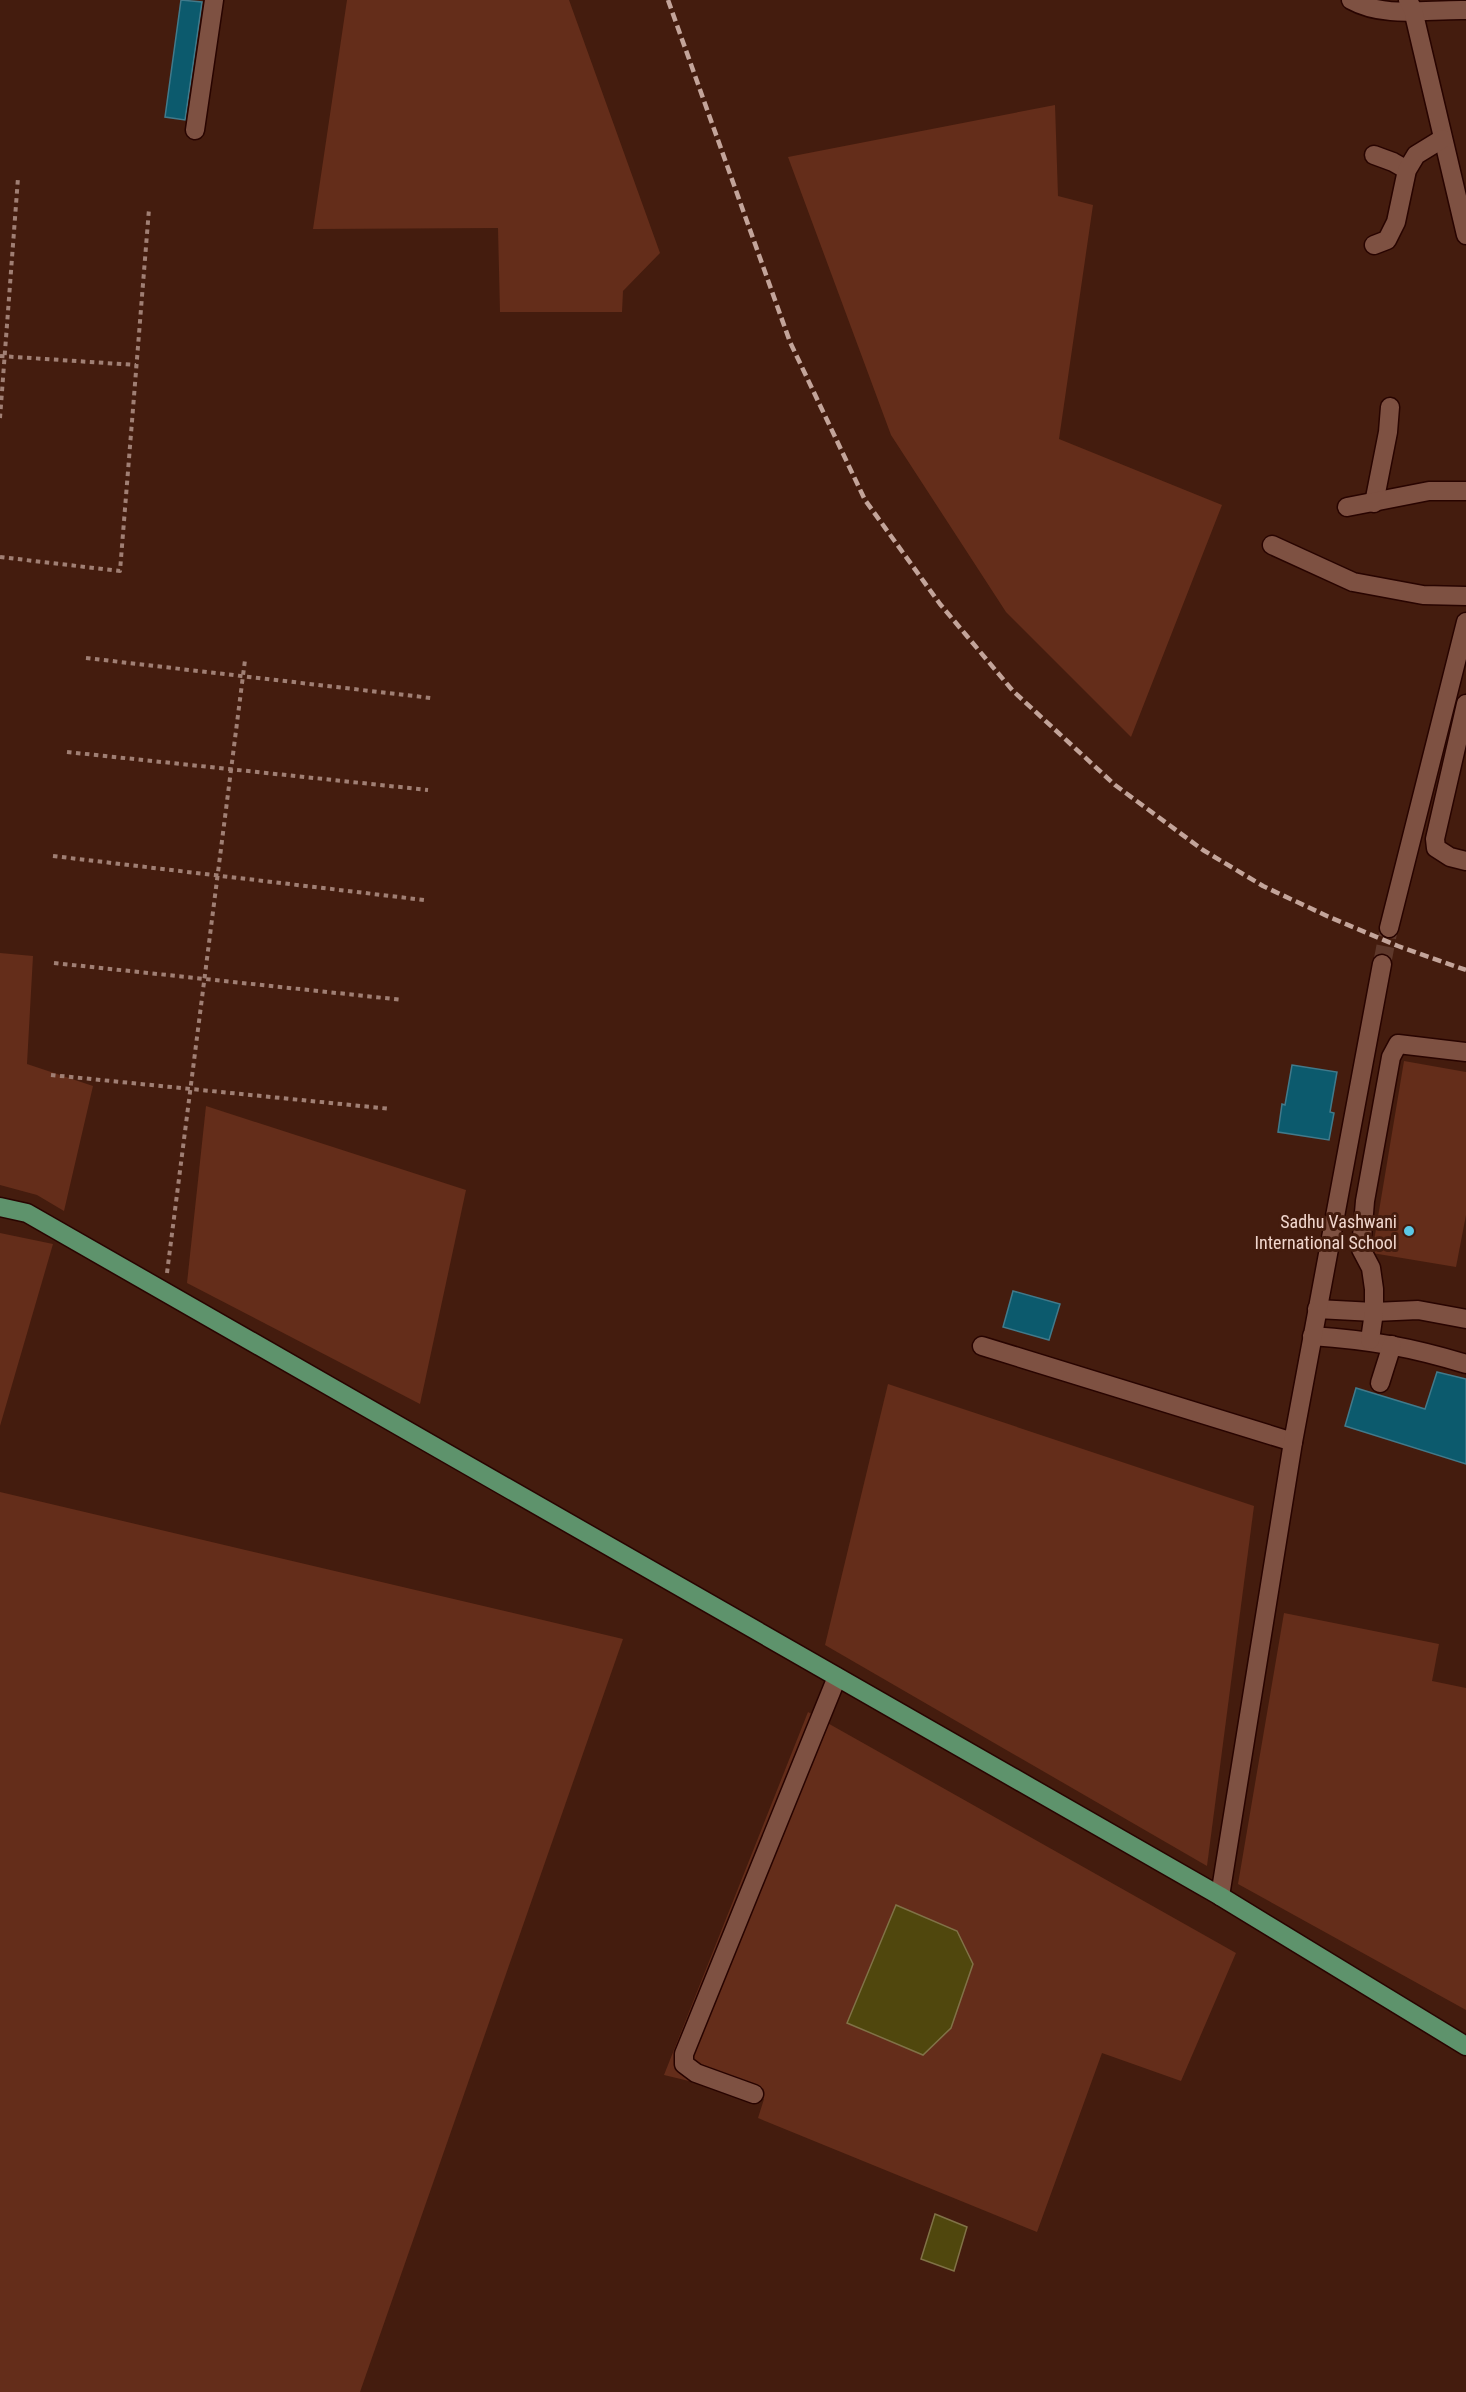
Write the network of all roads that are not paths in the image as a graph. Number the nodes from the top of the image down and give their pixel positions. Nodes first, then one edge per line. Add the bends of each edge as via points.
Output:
1 (214, 0) edge
2 (1351, 0) edge
3 (1410, 5) edge
4 (1466, 10) edge
5 (195, 130) dead end
6 (1442, 139) junction
7 (1374, 155) dead end
8 (1407, 170) junction
9 (1466, 235) edge
10 (1374, 244) dead end
11 (1390, 407) dead end
12 (1466, 491) edge
13 (1374, 503) junction
14 (1347, 507) dead end
15 (1272, 545) dead end
16 (1466, 596) edge
17 (1466, 621) edge
18 (1462, 652) edge
19 (1466, 704) edge
20 (1461, 749) edge
21 (1466, 861) edge
22 (1389, 928) tunnel mouth
23 (1382, 964) tunnel mouth
24 (1466, 1052) edge
25 (0, 1207) edge
26 (1317, 1309) junction
27 (1374, 1312) junction
28 (1466, 1319) edge
29 (1312, 1336) junction
30 (1370, 1340) junction
31 (1392, 1345) junction
32 (982, 1346) dead end
33 (1466, 1364) edge
34 (1380, 1383) dead end
35 (1293, 1442) junction
36 (837, 1677) junction
37 (1220, 1896) junction
38 (1466, 2046) edge
39 (754, 2094) dead end

1 - 5 street
2 - 3 street via 1388,12
3 - 4 street
3 - 6 street
6 - 8 street via 1416,155
6 - 9 street
7 - 8 street
8 - 10 street via 1396,222 1387,240
11 - 13 street
12 - 13 street via 1429,491
13 - 14 street
15 - 16 street via 1353,582 1423,595
17 - 18 street
18 - 22 street
19 - 20 street
20 - 21 street via 1435,839 1436,848
23 - 26 street
24 - 27 street via 1398,1044 1391,1057 1365,1201 1361,1249 1371,1268
25 - 36 main road via 27,1213
26 - 27 street
26 - 29 street
27 - 28 street via 1418,1310
27 - 30 street
29 - 30 street
29 - 35 street
30 - 31 street
31 - 33 street
31 - 34 street
32 - 35 street
35 - 37 street
36 - 37 main road
36 - 39 street via 684,2054 684,2064 696,2073
37 - 38 main road

